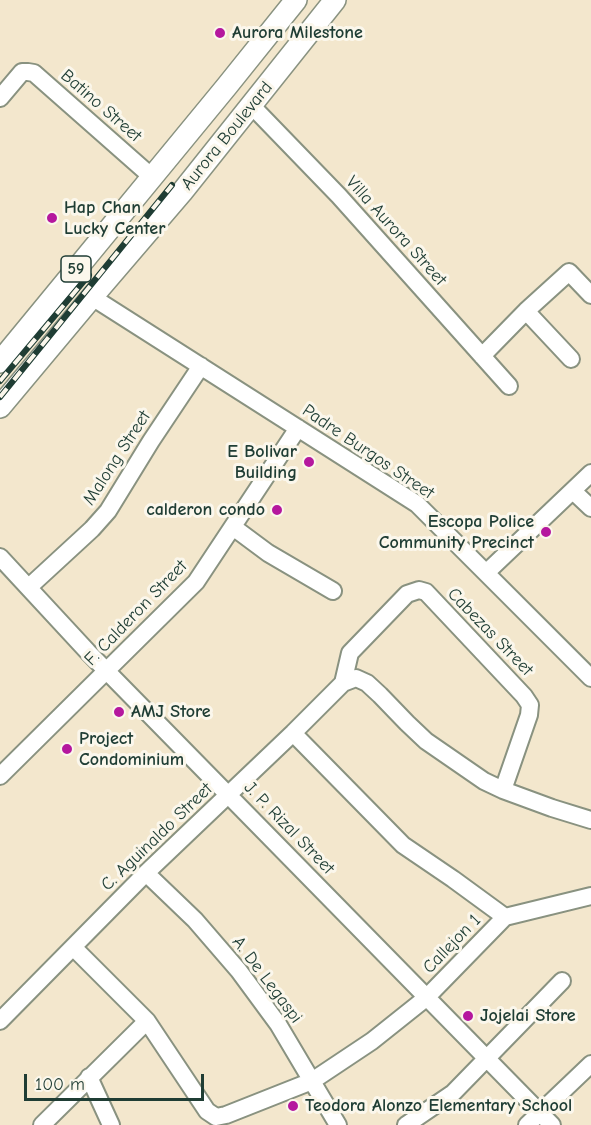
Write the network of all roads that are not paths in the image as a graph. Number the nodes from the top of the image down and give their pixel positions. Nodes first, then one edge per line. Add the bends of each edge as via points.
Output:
1 (296, 0) edge
2 (335, 0) edge
3 (227, 86) junction
4 (2, 90) edge
5 (251, 105) junction
6 (152, 177) junction
7 (591, 295) edge
8 (92, 297) junction
9 (526, 312) junction
10 (482, 356) junction
11 (571, 359) dead end
12 (0, 362) edge
13 (201, 366) junction
14 (509, 386) dead end
15 (0, 407) edge
16 (298, 428) junction
17 (591, 473) edge
18 (573, 491) junction
19 (591, 508) edge
20 (233, 527) junction
21 (0, 556) edge
22 (487, 572) junction
23 (29, 587) junction
24 (333, 591) dead end
25 (107, 671) junction
26 (591, 678) edge
27 (343, 683) junction
28 (293, 733) junction
29 (0, 776) edge
30 (503, 790) junction
31 (228, 795) junction
32 (591, 820) edge
33 (146, 873) junction
34 (591, 896) edge
35 (505, 917) junction
36 (73, 947) junction
37 (562, 981) dead end
38 (426, 998) junction
39 (147, 1021) junction
40 (0, 1022) edge
41 (487, 1058) junction
42 (591, 1064) edge
43 (89, 1077) junction
44 (312, 1081) junction
45 (56, 1119) edge
46 (546, 1119) edge
47 (215, 1121) edge
48 (42, 1125) edge
49 (111, 1125) edge
50 (338, 1125) edge
51 (406, 1125) edge
52 (527, 1125) edge

1 - 3 main road, Aurora Boulevard / 59
2 - 5 main road, Aurora Boulevard / 59
3 - 5 main road
3 - 6 main road, Aurora Boulevard / 59
4 - 6 street, Batino Street via 22,72 34,73
5 - 8 main road, Aurora Boulevard / 59
5 - 10 street, Villa Aurora Street via 339,196
6 - 12 main road, Aurora Boulevard / 59
7 - 9 street via 569,272
8 - 13 street, Padre Burgos Street
8 - 15 main road, Aurora Boulevard / 59
9 - 10 street
9 - 11 street
10 - 14 street, Villa Aurora Street
13 - 16 street, Padre Burgos Street
13 - 23 street, Malong Street via 108,511
16 - 20 street, F. Calderon Street
16 - 22 street, Padre Burgos Street via 417,504
17 - 18 street
18 - 19 street
18 - 22 street
20 - 24 street via 268,553
20 - 25 street, F. Calderon Street via 196,582
21 - 23 street, J. P. Rizal Street
22 - 26 street, Padre Burgos Street
23 - 25 street, J. P. Rizal Street
25 - 29 street, F. Calderon Street
25 - 31 street, J. P. Rizal Street
27 - 28 street, C. Aguinaldo Street
27 - 30 street via 356,678 367,683 426,741
27 - 30 street, Cabezas Street via 350,654 407,594 426,592 530,705
28 - 31 street, C. Aguinaldo Street
28 - 35 street via 403,845
30 - 32 street
31 - 33 street, C. Aguinaldo Street
31 - 38 street, J. P. Rizal Street
33 - 36 street, C. Aguinaldo Street
33 - 44 street, A. De Legaspi via 195,920 239,971 278,1024
34 - 35 street
35 - 38 street, Callejon 1
36 - 39 street
36 - 40 street, C. Aguinaldo Street
37 - 41 street
38 - 41 street, J. P. Rizal Street
38 - 44 street, Callejon 1
39 - 43 street
39 - 47 street
41 - 46 street, J. P. Rizal Street
41 - 51 street via 453,1093
42 - 46 street
43 - 45 street
43 - 49 street
44 - 47 street, Callejon 1
44 - 50 street, A. De Legaspi
45 - 48 street
46 - 52 street

